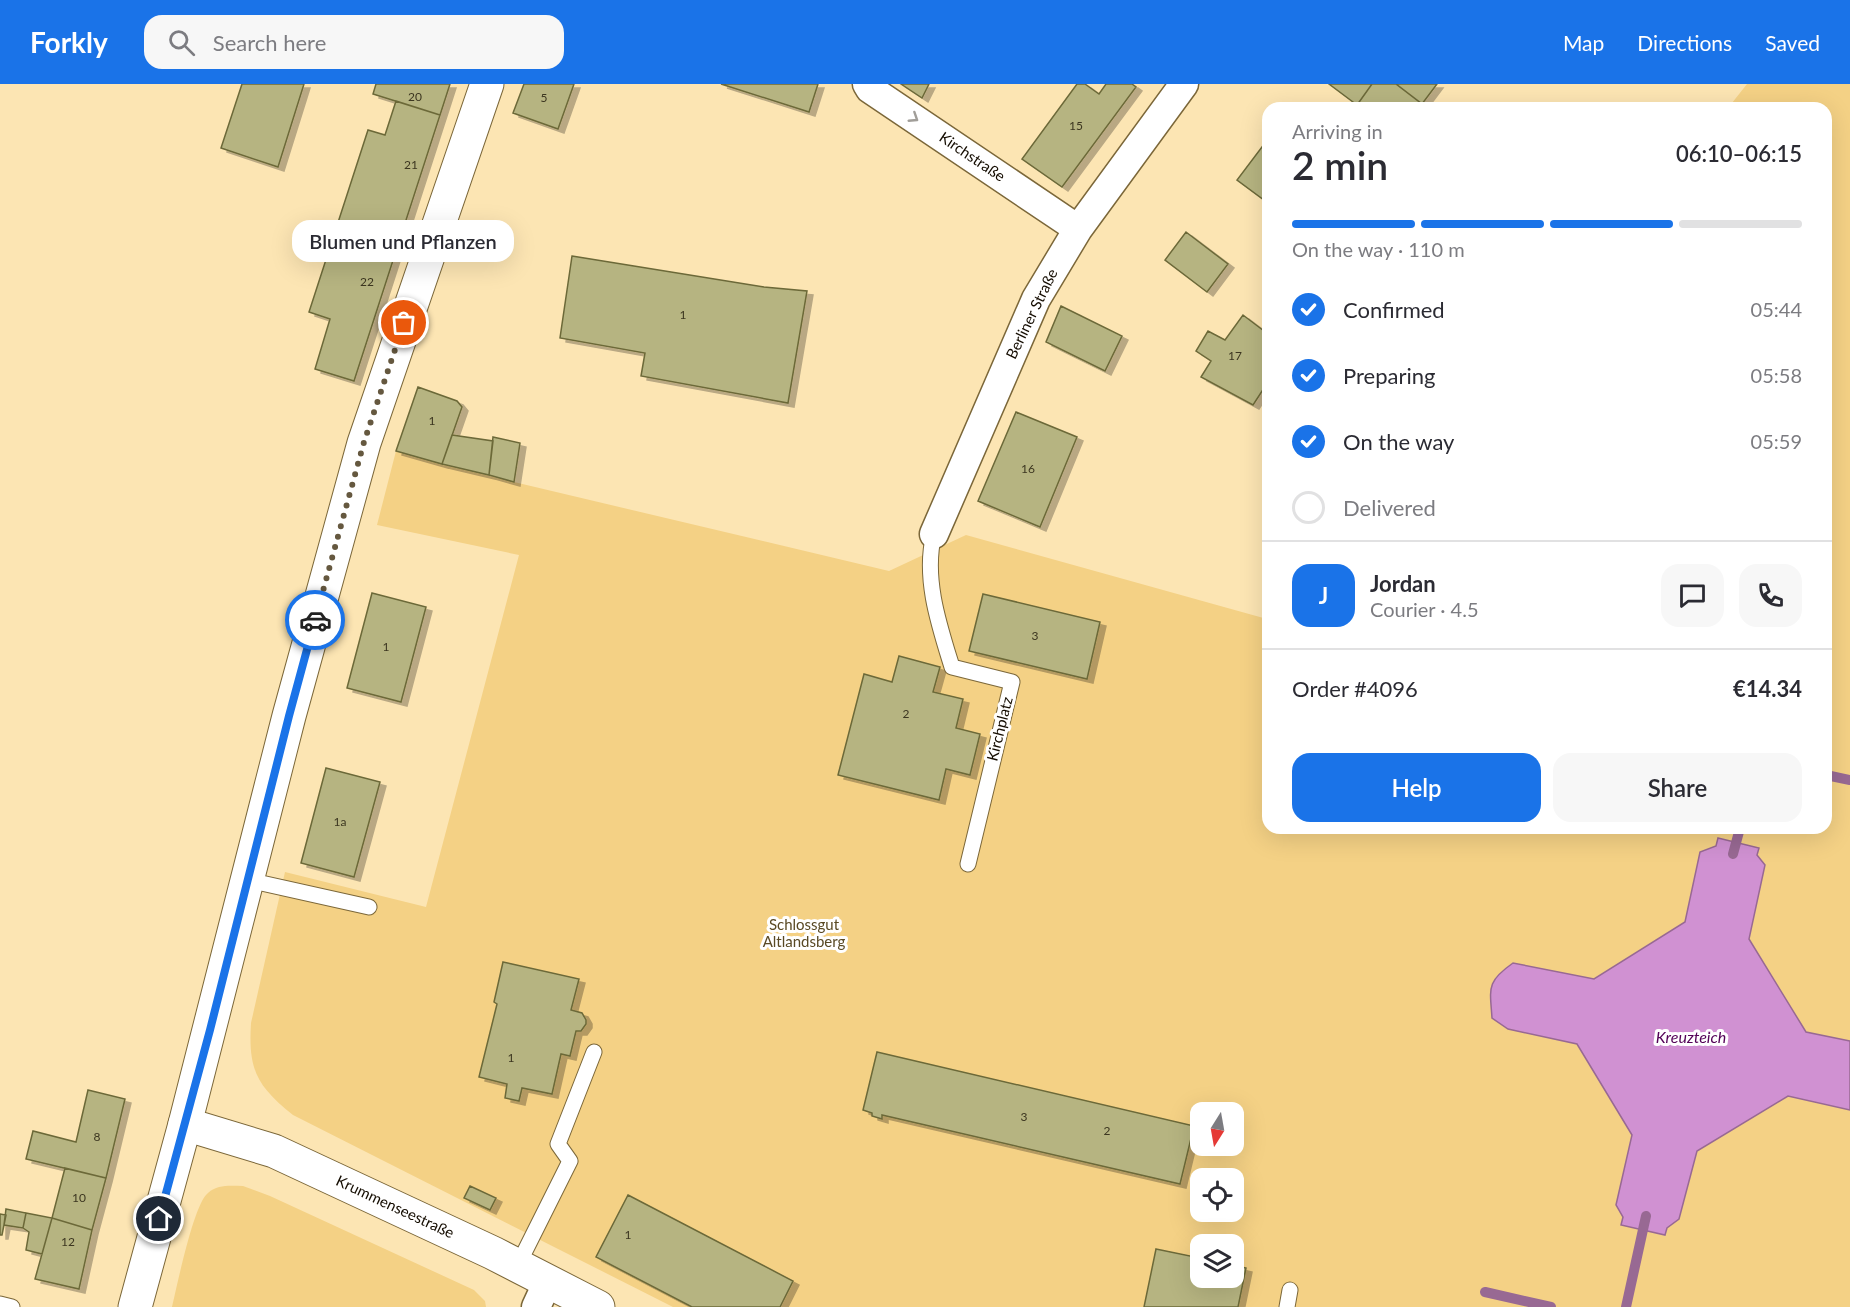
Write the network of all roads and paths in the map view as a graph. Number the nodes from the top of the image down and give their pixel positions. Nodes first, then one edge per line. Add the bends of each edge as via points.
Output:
1 (488, 84) edge
2 (867, 84) edge
3 (1184, 84) edge
4 (1078, 229) junction
5 (934, 534) joint
6 (968, 864) dead end
7 (248, 880) junction
8 (369, 908) dead end
9 (594, 1052) dead end
10 (184, 1124) junction
11 (518, 1265) junction
12 (1290, 1290) dead end
13 (542, 1294) edge
14 (0, 1304) edge
15 (12, 1307) edge
16 (135, 1307) edge
17 (598, 1307) edge
18 (1287, 1307) edge

1 - 7 main road via 364,442
2 -> 4 street, Kirchstraße
3 - 4 street, Berliner Straße
4 - 5 street, Berliner Straße via 1036,299
5 - 6 lane, Kirchplatz via 929,554 936,618 952,667 1012,682
7 - 8 lane
7 - 10 main road
9 - 11 lane via 558,1144 570,1161
10 - 11 main road, Krummenseestraße via 264,1146
10 - 16 main road
11 - 13 main road, Krummenseestraße
12 - 18 lane
13 - 17 main road, Krummenseestraße
14 - 15 lane

